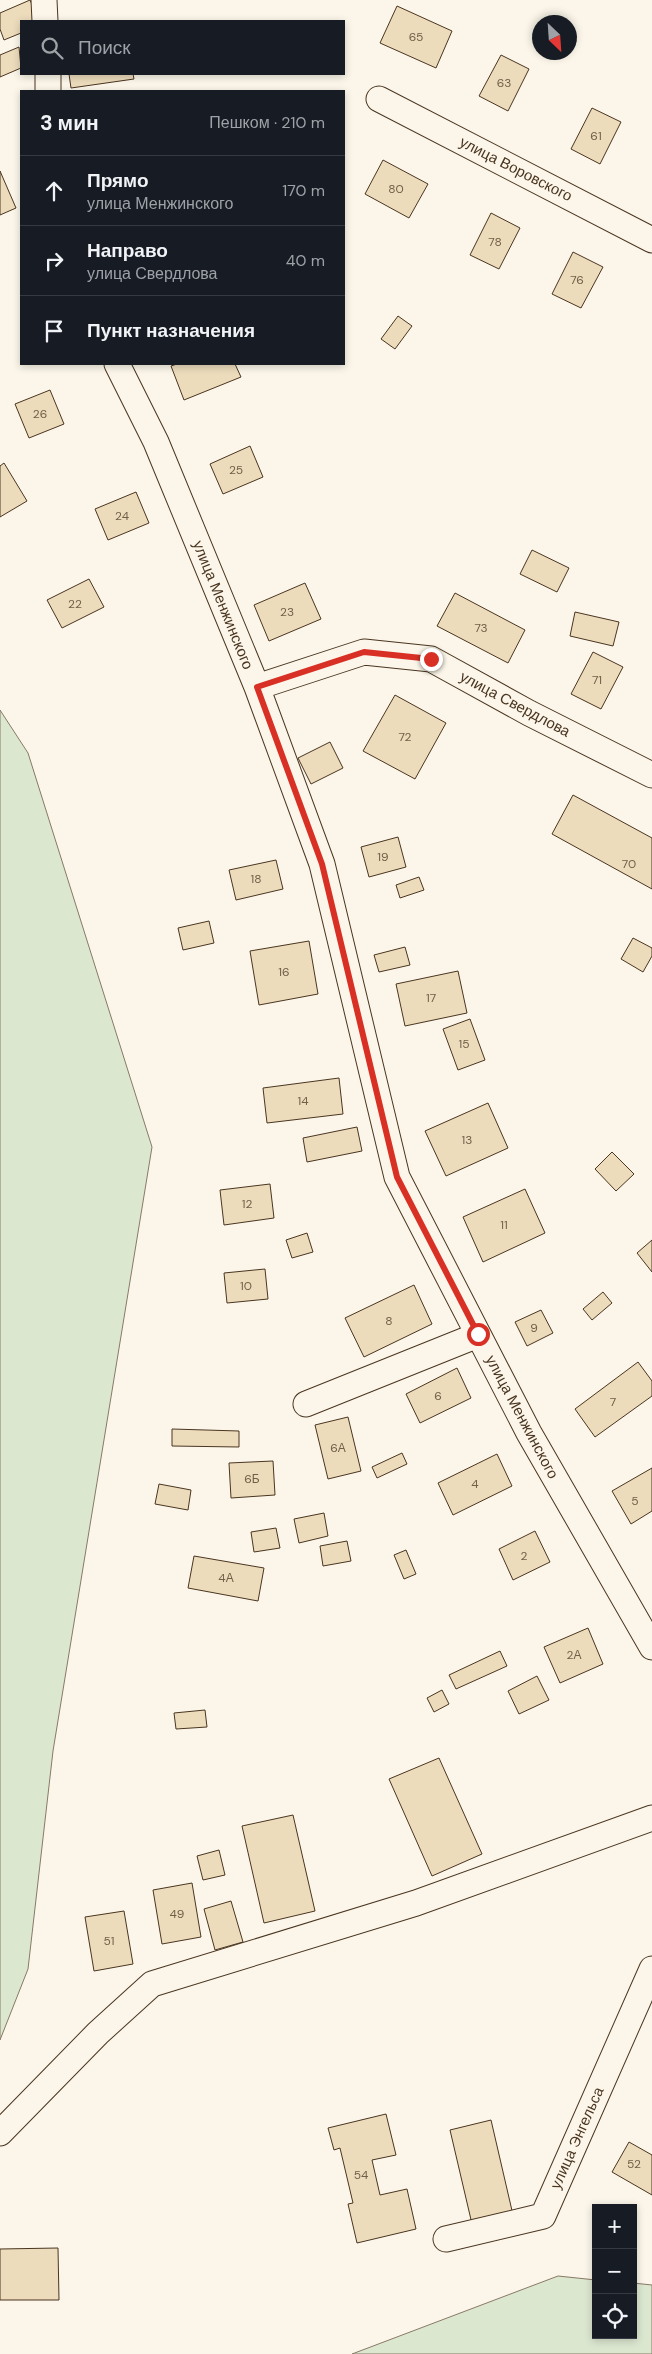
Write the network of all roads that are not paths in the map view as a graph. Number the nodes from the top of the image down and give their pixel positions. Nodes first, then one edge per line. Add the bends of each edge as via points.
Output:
1 (44, 0) edge
2 (45, 20) edge
3 (48, 75) edge
4 (48, 90) edge
5 (379, 99) dead end
6 (652, 240) edge
7 (118, 365) edge
8 (257, 687) junction
9 (652, 775) edge
10 (478, 1334) junction
11 (306, 1404) dead end
12 (652, 1647) edge
13 (652, 1818) edge
14 (652, 1969) edge
15 (0, 2133) edge
16 (446, 2239) dead end

1 - 2 street
3 - 4 street
5 - 6 street, улица Воровского
7 - 8 street, улица Менжинского via 156,442
8 - 9 street, улица Свердлова via 364,652 431,659
8 - 10 street, улица Менжинского via 322,864 397,1177
10 - 11 street
10 - 12 street, улица Менжинского via 529,1433
13 - 15 street via 416,1903 152,1984
14 - 16 street, улица Энгельса via 543,2216

